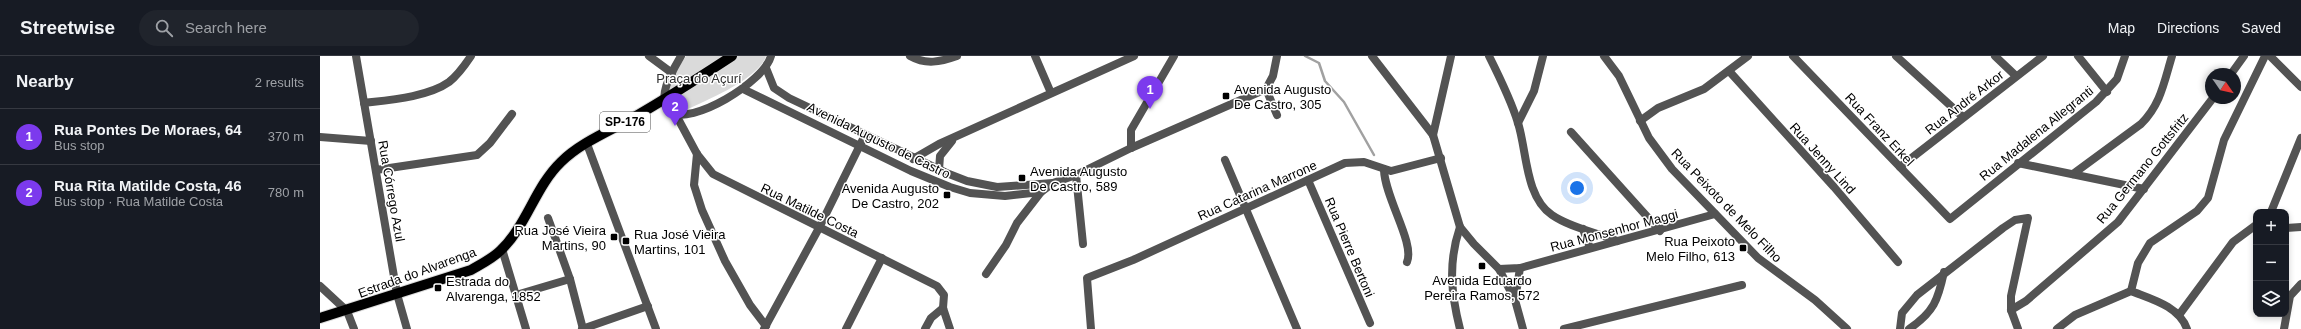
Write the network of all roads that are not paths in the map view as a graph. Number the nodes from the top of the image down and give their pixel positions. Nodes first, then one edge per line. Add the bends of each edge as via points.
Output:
1 (356, 56) edge
2 (471, 56) edge
3 (649, 56) edge
4 (681, 56) edge
5 (732, 56) edge
6 (771, 56) edge
7 (910, 56) edge
8 (957, 56) edge
9 (1035, 56) edge
10 (1134, 56) edge
11 (1174, 56) edge
12 (1278, 56) edge
13 (1451, 56) edge
14 (1489, 56) edge
15 (1543, 56) edge
16 (1604, 56) edge
17 (1748, 56) edge
18 (1793, 56) edge
19 (1896, 56) edge
20 (1995, 56) edge
21 (2042, 56) edge
22 (2078, 56) edge
23 (2125, 56) edge
24 (2172, 56) edge
25 (2244, 56) edge
26 (2265, 56) edge
27 (2270, 56) edge
28 (1376, 58) edge
29 (766, 68) junction
30 (2235, 68) edge
31 (1729, 71) junction
32 (672, 73) junction
33 (2016, 76) junction
34 (2301, 87) edge
35 (743, 89) junction
36 (1266, 89) junction
37 (2107, 92) junction
38 (1051, 93) junction
39 (789, 98) junction
40 (664, 100) junction
41 (364, 103) junction
42 (2208, 104) edge
43 (783, 107) junction
44 (512, 114) dead end
45 (676, 115) junction
46 (1277, 115) dead end
47 (1964, 118) junction
48 (1640, 120) junction
49 (1518, 123) junction
50 (1571, 132) dead end
51 (865, 134) junction
52 (1433, 135) junction
53 (320, 137) edge
54 (2301, 138) edge
55 (954, 139) junction
56 (371, 141) junction
57 (587, 144) junction
58 (860, 146) junction
59 (1131, 148) junction
60 (697, 154) junction
61 (1441, 158) junction
62 (913, 159) junction
63 (1225, 160) dead end
64 (2018, 163) junction
65 (1900, 167) junction
66 (376, 170) junction
67 (939, 170) junction
68 (1384, 170) junction
69 (2073, 174) junction
70 (1076, 175) junction
71 (1308, 180) junction
72 (1053, 183) junction
73 (2144, 189) junction
74 (1041, 192) junction
75 (1245, 208) junction
76 (2272, 209) edge
77 (1715, 214) junction
78 (548, 218) dead end
79 (1950, 219) joint
80 (1460, 227) junction
81 (2253, 227) edge
82 (2301, 227) edge
83 (819, 228) junction
84 (2289, 228) edge
85 (1583, 229) junction
86 (1660, 231) junction
87 (1617, 241) junction
88 (1083, 244) dead end
89 (1590, 248) junction
90 (502, 250) junction
91 (882, 258) junction
92 (1407, 262) dead end
93 (1898, 262) dead end
94 (1520, 268) junction
95 (1499, 269) junction
96 (1944, 272) junction
97 (986, 274) dead end
98 (570, 279) junction
99 (2301, 284) edge
100 (1742, 285) dead end
101 (320, 286) edge
102 (2131, 291) junction
103 (397, 294) junction
104 (516, 295) junction
105 (1515, 300) junction
106 (648, 306) junction
107 (943, 308) junction
108 (2011, 310) junction
109 (347, 311) junction
110 (2180, 315) junction
111 (320, 318) edge
112 (1370, 323) dead end
113 (765, 328) edge
114 (1844, 328) edge
115 (354, 329) edge
116 (407, 329) edge
117 (526, 329) edge
118 (582, 329) edge
119 (656, 329) edge
120 (846, 329) edge
121 (925, 329) edge
122 (950, 329) edge
123 (1091, 329) edge
124 (1297, 329) edge
125 (1460, 329) edge
126 (1523, 329) edge
127 (1564, 329) edge
128 (1900, 329) edge
129 (1909, 329) edge
130 (2018, 329) edge
131 (2056, 329) edge
132 (2187, 329) edge
133 (2284, 329) edge

1 - 41 street, Rua Córrego Azul
2 - 41 street via 450,81 439,87 394,99
3 - 32 street
4 - 32 street
5 - 40 main road, Estrada do Alvarenga / SP-176
6 - 29 street
7 - 8 street via 932,62
9 - 38 street
10 - 38 street
11 - 59 street via 1131,130
12 - 36 street via 1273,76
13 - 52 street
14 - 49 street
15 - 49 street via 1534,91
16 - 48 street, Rua Peixoto de Melo Filho via 1620,76
17 - 31 street
18 - 65 street, Rua Franz Erkel
19 - 47 street
20 - 33 street
21 - 33 street, Rua André Arkor
22 - 37 street
23 - 37 street, Rua Madalena Allegranti via 2117,79
24 - 69 street via 2160,96 2150,114 2141,124
25 - 30 street
26 - 102 street via 2224,140 2208,198 2197,211 2150,243 2138,263
27 - 34 street
28 - 52 street
29 - 35 street
29 - 39 street, Avenida Augusto de Castro via 774,88
31 - 48 street via 1694,94 1658,108
31 - 93 street, Rua Jenny Lind
32 - 40 street
33 - 47 street, Rua André Arkor
35 - 43 street, Avenida Augusto de Castro
35 - 45 street via 706,108
36 - 46 street
36 - 59 street, Avenida Augusto de Castro
37 - 64 street, Rua Madalena Allegranti
38 - 55 street
39 - 43 street
39 - 51 street, Avenida Augusto de Castro
40 - 45 street via 666,109
40 - 57 main road, Estrada do Alvarenga / SP-176
41 - 56 street, Rua Córrego Azul
42 - 73 street, Rua Germano Gottsfritz
43 - 58 street, Avenida Augusto de Castro
44 - 66 street via 490,143 477,155
45 - 60 street, Rua Matilde Costa
47 - 65 street, Rua André Arkor
48 - 77 street, Rua Peixoto de Melo Filho via 1658,151
49 - 85 street via 1536,194 1552,215
50 - 86 street
51 - 58 street
51 - 62 street, Avenida Augusto de Castro
52 - 61 street
53 - 56 street
54 - 76 street
55 - 62 street via 938,144
55 - 67 street via 940,156
56 - 66 street, Rua Córrego Azul
57 - 90 main road, Estrada do Alvarenga / SP-176 via 561,162 549,175
57 - 106 street
58 - 74 street, Avenida Augusto de Castro via 911,171 970,193 1005,196
58 - 83 street
59 - 70 street, Avenida Augusto de Castro
60 - 83 street, Rua Matilde Costa via 713,174 724,182
60 - 113 street via 694,184 702,210 725,261
61 - 68 street, Rua Catarina Marrone via 1405,168
61 - 80 street
62 - 67 street, Avenida Augusto de Castro
63 - 75 street
64 - 69 street
64 - 79 street, Rua Madalena Allegranti
65 - 79 street, Rua Franz Erkel
66 - 103 street, Rua Córrego Azul
67 - 72 street, Avenida Augusto de Castro via 984,185 1011,187
68 - 71 street, Rua Catarina Marrone via 1372,164 1356,161 1345,163
68 - 92 street via 1387,191 1408,243
69 - 73 street
70 - 72 street, Avenida Augusto de Castro
70 - 88 street
71 - 75 street, Rua Catarina Marrone
71 - 112 street, Rua Pierre Bertoni
72 - 74 street, Avenida Augusto de Castro
73 - 108 street, Rua Germano Gottsfritz via 2106,232 2026,301
74 - 97 street via 1017,223 1006,245
75 - 123 street, Rua Catarina Marrone via 1133,260 1087,278
75 - 124 street
77 - 86 street, Rua Monsenhor Maggi
77 - 114 street, Rua Peixoto de Melo Filho via 1758,258 1815,300
78 - 98 street
80 - 95 street
80 - 125 street via 1453,250 1451,271 1453,299
81 - 110 street via 2233,242
82 - 84 street
83 - 91 street, Rua Matilde Costa
83 - 113 street
85 - 87 street
85 - 89 street
86 - 87 street, Rua Monsenhor Maggi
87 - 89 street, Rua Monsenhor Maggi
89 - 94 street, Rua Monsenhor Maggi
90 - 103 main road, Estrada do Alvarenga / SP-176 via 471,270
90 - 104 street
91 - 107 street, Rua Matilde Costa via 937,286 944,294
91 - 120 street
94 - 95 street, Rua Monsenhor Maggi
94 - 105 street
95 - 105 street
96 - 108 street via 2010,223 2028,218 2011,296
96 - 128 street via 1909,303 1902,313
96 - 129 street via 1940,294 1931,310
98 - 104 street
98 - 118 street
99 - 133 street via 2290,296
100 - 127 street
101 - 109 street
102 - 110 street
102 - 131 street via 2075,315
103 - 109 main road, Estrada do Alvarenga / SP-176
103 - 116 street, Rua Córrego Azul
104 - 117 street
105 - 126 street
106 - 118 street
106 - 119 street
107 - 121 street via 931,318
107 - 122 street, Rua Matilde Costa
108 - 130 street
109 - 111 main road, Estrada do Alvarenga / SP-176
109 - 115 street
110 - 132 street

